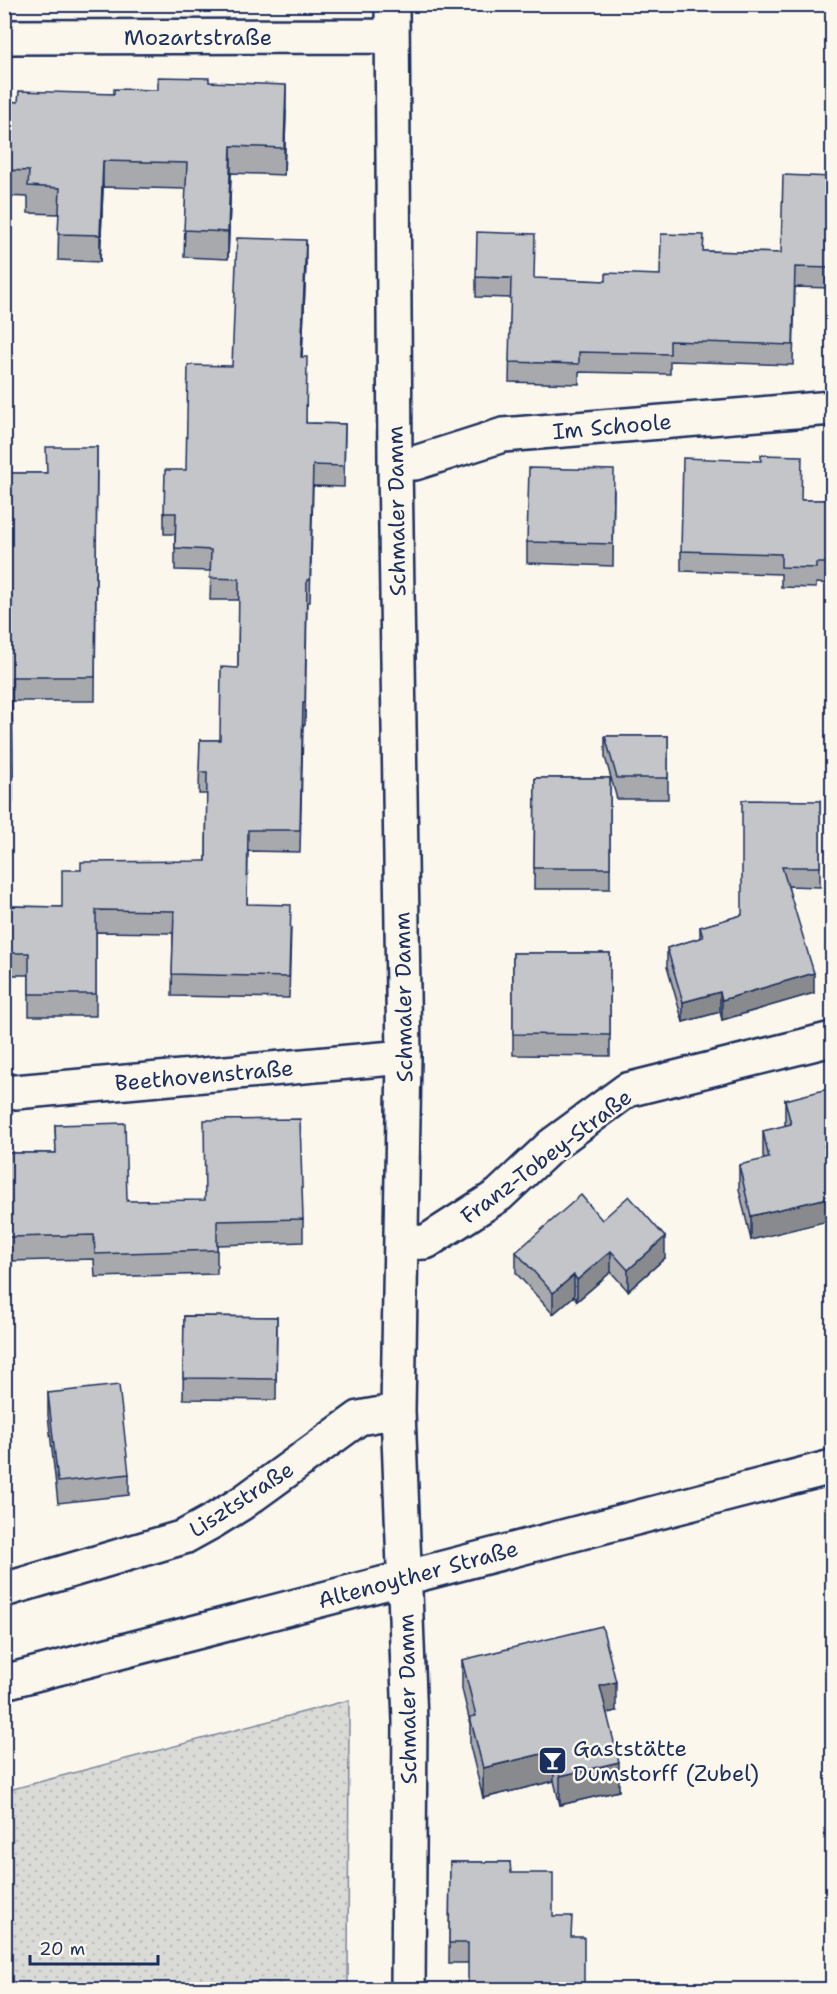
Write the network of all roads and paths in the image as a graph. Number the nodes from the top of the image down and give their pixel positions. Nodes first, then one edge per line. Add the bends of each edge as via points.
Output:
1 (392, 20) edge
2 (4, 37) edge
3 (832, 408) edge
4 (396, 463) junction
5 (832, 1039) edge
6 (404, 1057) junction
7 (4, 1092) edge
8 (402, 1243) junction
9 (398, 1412) junction
10 (832, 1467) edge
11 (405, 1577) junction
12 (4, 1590) edge
13 (4, 1682) edge
14 (408, 1989) edge

1 - 2 street, Mozartstraße
1 - 4 street, Schmaler Damm
3 - 4 street, Im Schoole via 503,435 415,463
4 - 6 street, Schmaler Damm
5 - 8 street, Franz-Tobey-Straße via 627,1090 552,1145 499,1195 426,1242
6 - 7 street, Beethovenstraße
6 - 8 street, Schmaler Damm
8 - 9 street, Schmaler Damm
9 - 11 street, Schmaler Damm
9 - 12 street, Lisztstraße via 359,1418 242,1503 184,1537
10 - 11 street, Altenoyther Straße
11 - 13 street, Altenoyther Straße
11 - 14 street, Schmaler Damm via 410,1721

